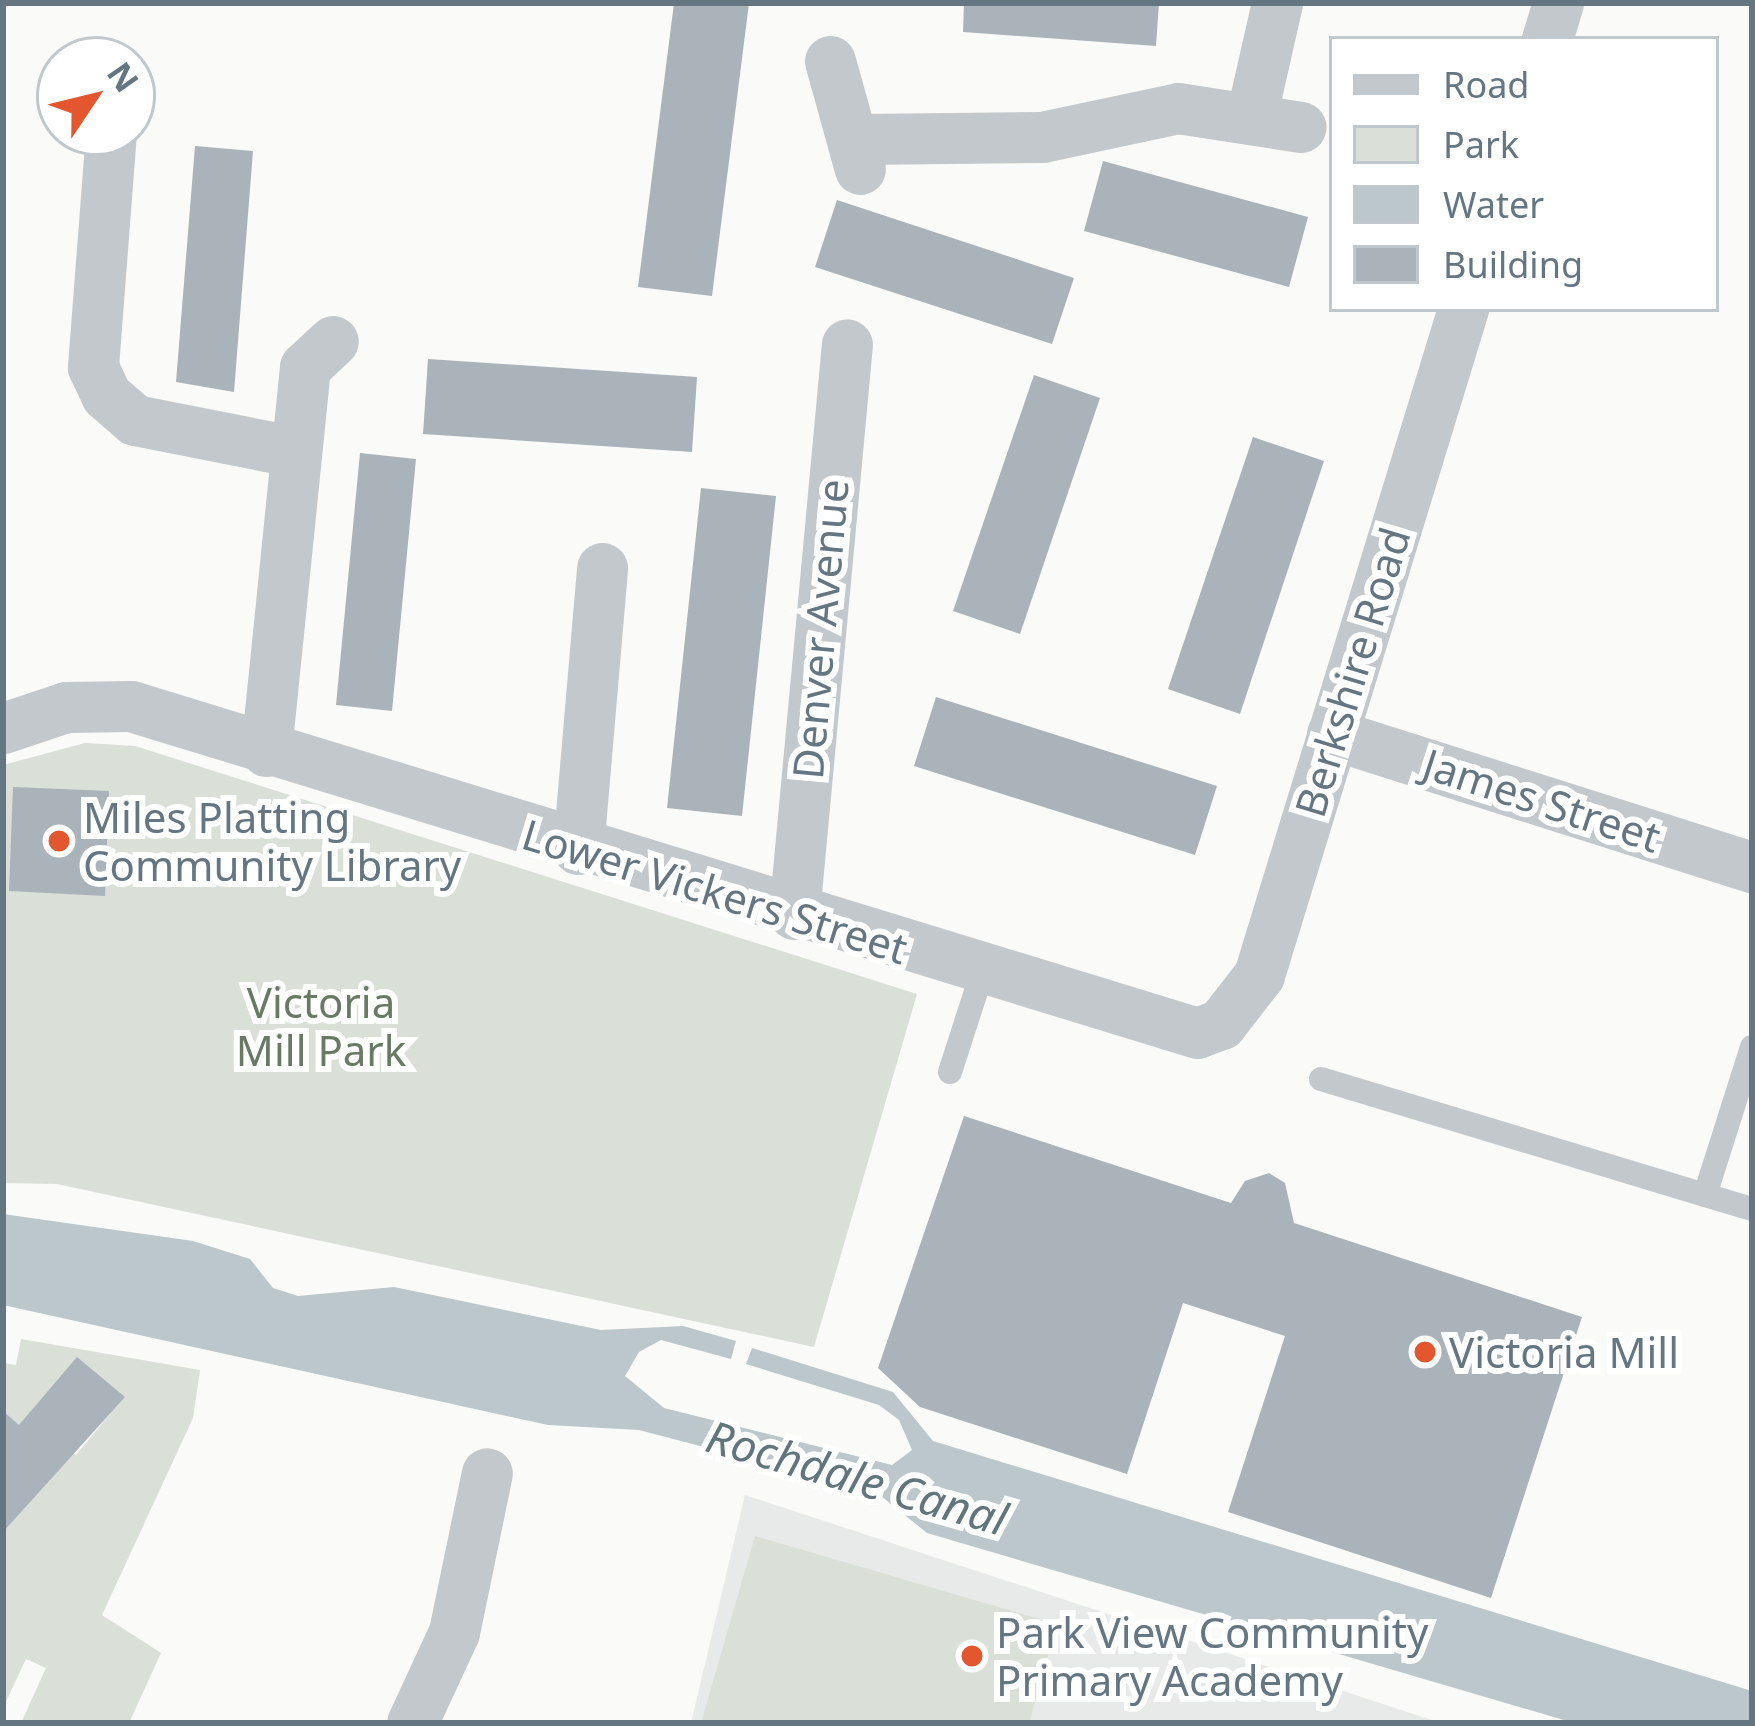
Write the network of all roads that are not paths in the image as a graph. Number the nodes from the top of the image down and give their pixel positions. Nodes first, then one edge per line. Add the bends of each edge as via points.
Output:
1 (1277, 3) edge
2 (1558, 3) edge
3 (1548, 36) edge
4 (830, 61) dead end
5 (1252, 113) junction
6 (1301, 127) dead end
7 (109, 156) edge
8 (1462, 312) edge
9 (333, 341) dead end
10 (847, 344) dead end
11 (296, 452) junction
12 (602, 568) dead end
13 (3, 728) edge
14 (1332, 734) junction
15 (266, 752) junction
16 (578, 849) junction
17 (1752, 867) edge
18 (794, 914) junction
19 (982, 973) junction
20 (1221, 1024) joint
21 (1752, 1047) edge
22 (950, 1072) dead end
23 (1321, 1079) dead end
24 (1705, 1195) junction
25 (1752, 1209) edge
26 (487, 1473) dead end
27 (412, 1723) edge

1 - 5 street
2 - 3 street
4 - 5 street via 860,156 1019,139 1178,108
5 - 6 street
7 - 11 street via 93,368 106,395 135,420
8 - 14 street, Berkshire Road
9 - 11 street via 305,367
10 - 18 street, Denver Avenue
11 - 15 street
12 - 16 street
13 - 15 street, Lower Vickers Street via 66,707 130,706
14 - 17 street, James Street
14 - 20 street, Berkshire Road via 1259,974
15 - 16 street, Lower Vickers Street
16 - 18 street, Lower Vickers Street
18 - 19 street, Lower Vickers Street
19 - 20 street, Lower Vickers Street via 1174,1033
19 - 22 lane
21 - 24 lane
23 - 24 lane
24 - 25 lane
26 - 27 street via 454,1632

